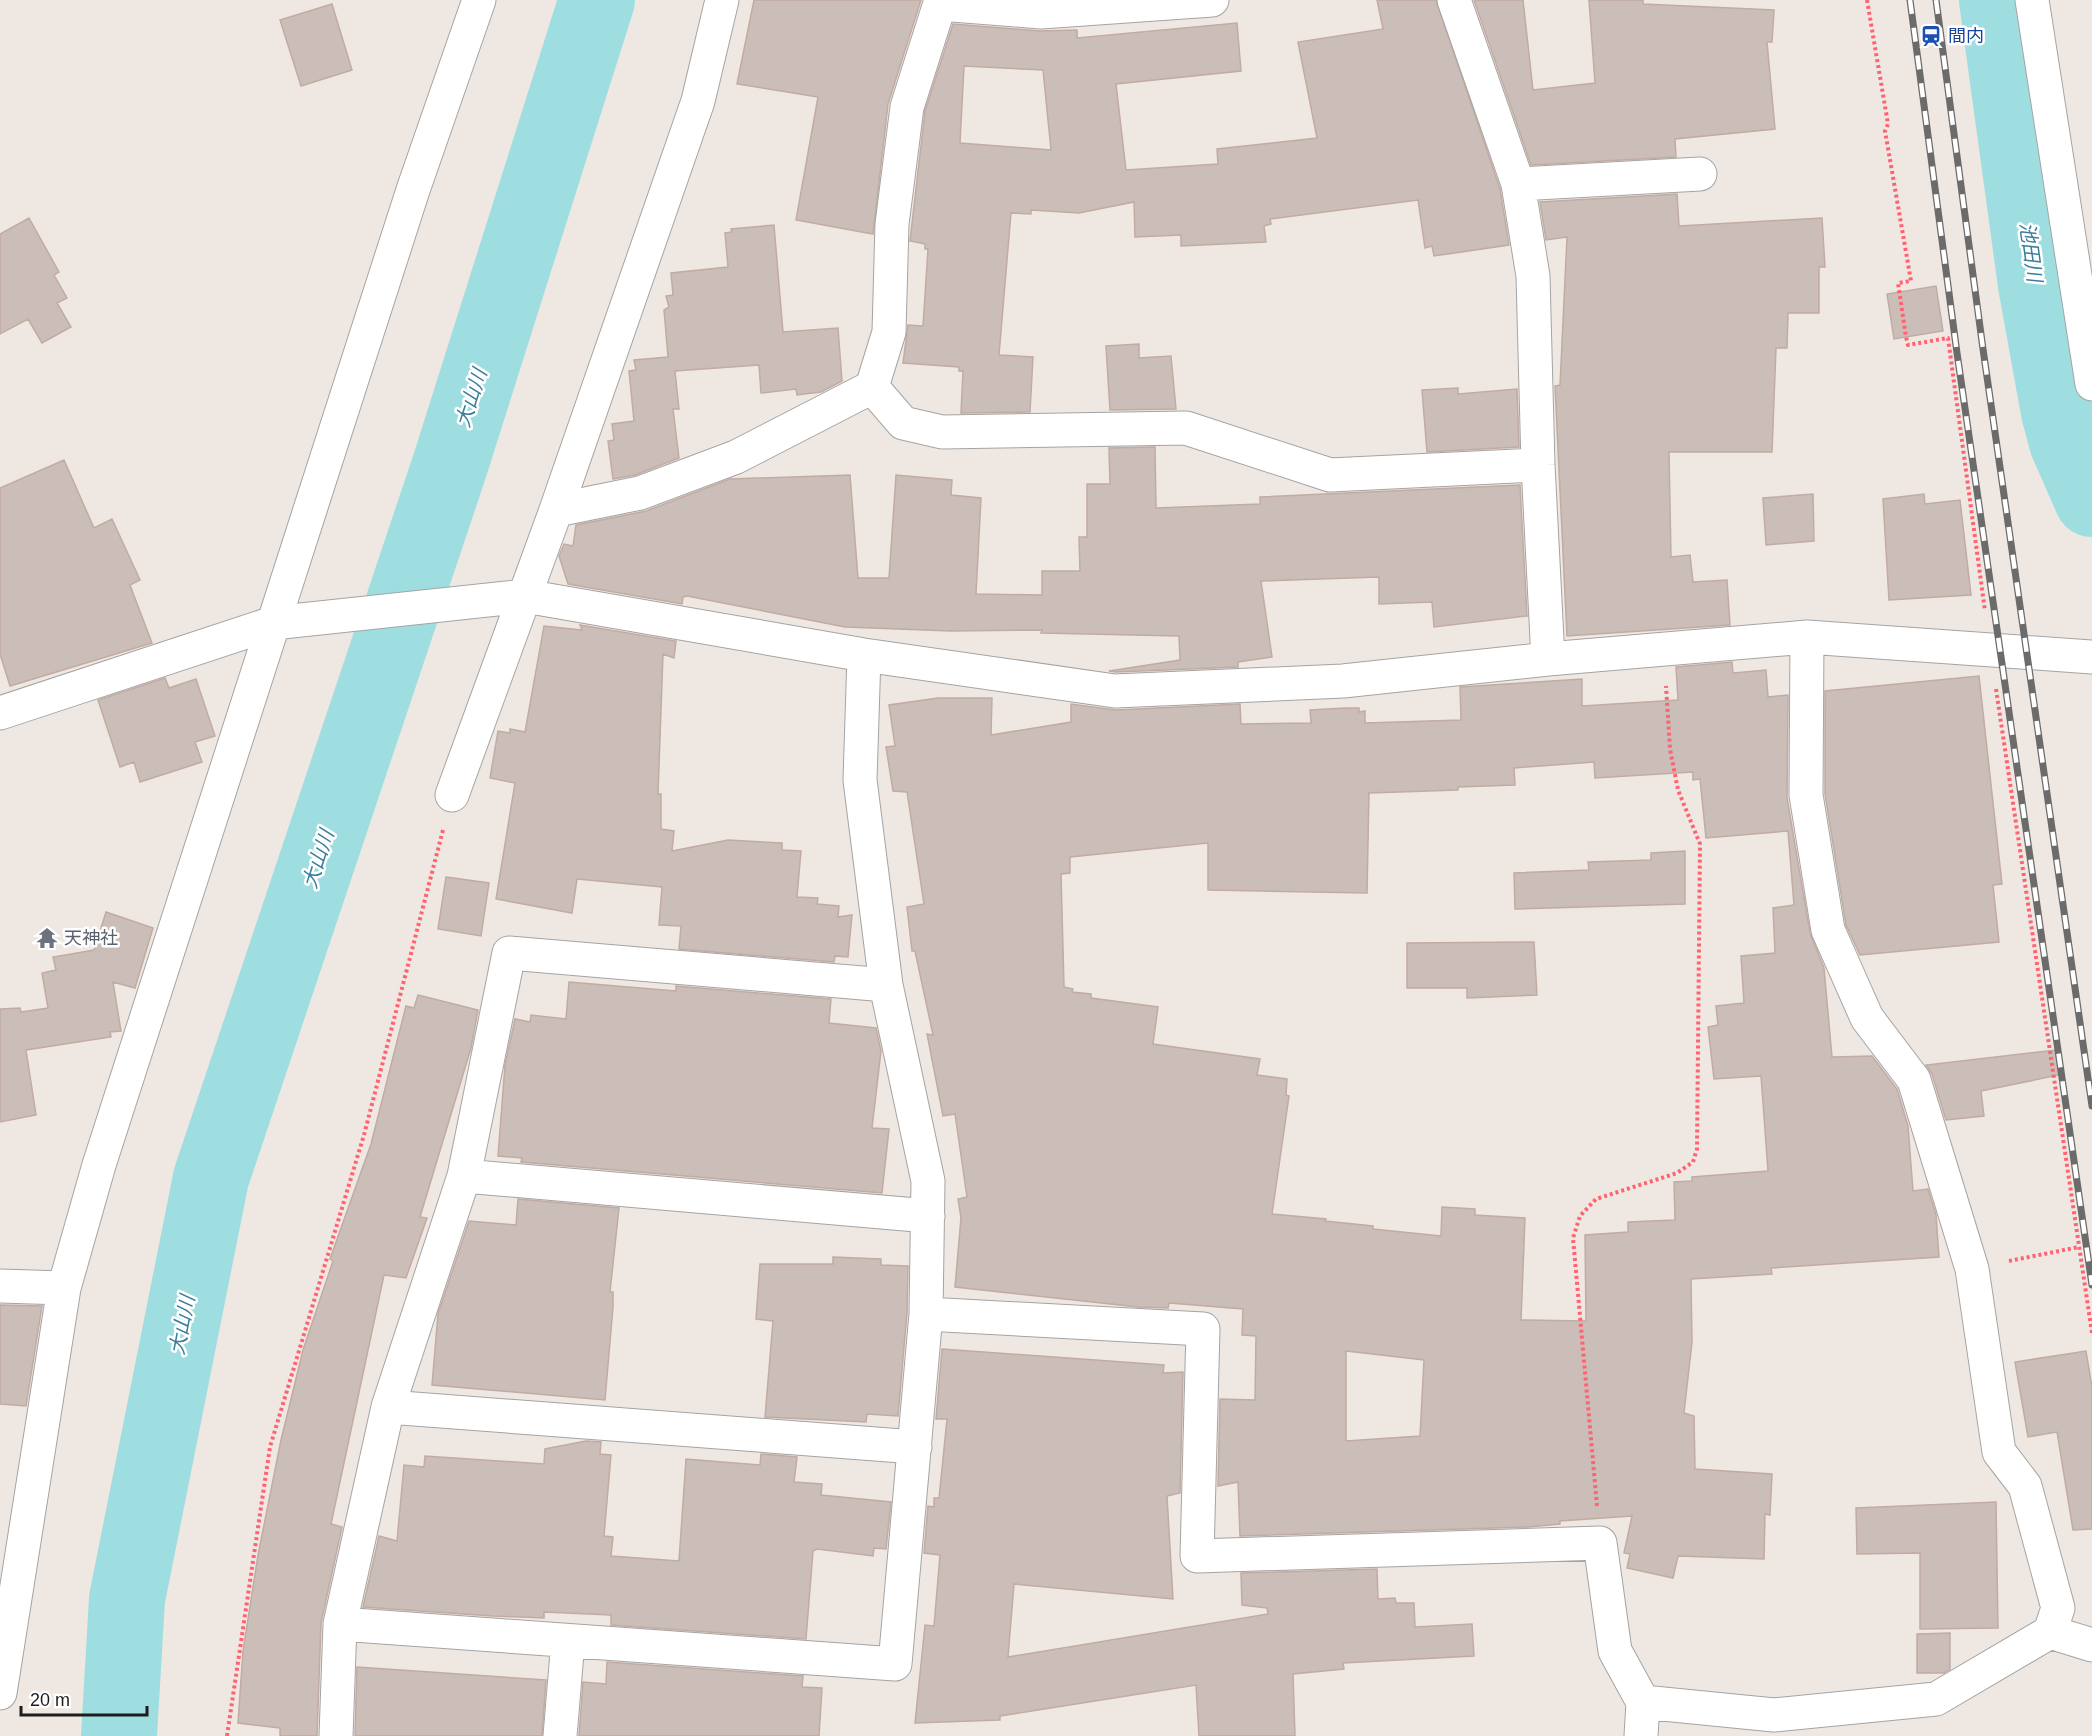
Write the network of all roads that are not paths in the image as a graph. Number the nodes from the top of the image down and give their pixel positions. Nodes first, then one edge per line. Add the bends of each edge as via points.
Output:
1 (479, 0) edge
2 (722, 0) edge
3 (1212, 0) edge
4 (1454, 0) edge
5 (2032, 0) edge
6 (940, 2) edge
7 (1700, 174) dead end
8 (1518, 184) junction
9 (2092, 384) edge
10 (872, 387) junction
11 (1539, 465) junction
12 (556, 510) junction
13 (523, 597) junction
14 (275, 623) junction
15 (1807, 637) junction
16 (864, 655) junction
17 (2092, 657) edge
18 (1548, 659) junction
19 (0, 713) edge
20 (452, 795) road end
21 (886, 985) junction
22 (464, 1176) junction
23 (928, 1216) junction
24 (0, 1286) edge
25 (64, 1287) junction
26 (926, 1314) junction
27 (388, 1407) junction
28 (915, 1447) junction
29 (340, 1624) junction
30 (2050, 1632) junction
31 (568, 1641) junction
32 (2092, 1645) edge
33 (0, 1693) edge
34 (1643, 1702) junction
35 (336, 1736) edge
36 (560, 1736) edge
37 (1641, 1736) edge

1 - 14 street via 413,190
2 - 12 street via 698,101
3 - 6 street via 1041,12
4 - 8 street
5 - 9 street
6 - 10 street via 907,107 892,224 889,332
7 - 8 street
8 - 11 street via 1533,276
10 - 11 street via 903,423 942,432 1186,428 1330,475
10 - 12 street via 736,457 640,493
11 - 18 street
12 - 13 street
13 - 14 street
13 - 16 street
13 - 20 street
14 - 19 street
14 - 25 street via 99,1165
15 - 17 street
15 - 18 street
15 - 30 street via 1806,795 1828,930 1867,1018 1914,1080 1972,1269 1999,1452 2025,1486 2058,1608
16 - 18 street via 1115,691 1343,681
16 - 21 street via 860,780
21 - 22 street via 509,953
21 - 23 street via 928,1181
22 - 23 street
22 - 27 street
23 - 26 street
24 - 25 street
25 - 33 street
26 - 28 street
26 - 34 street via 1203,1329 1197,1556 1600,1543 1615,1651
27 - 28 street
27 - 29 street
28 - 31 street via 895,1664
29 - 31 street
29 - 35 street
30 - 32 street
30 - 34 street via 1936,1699 1774,1715
31 - 36 street
34 - 37 street

